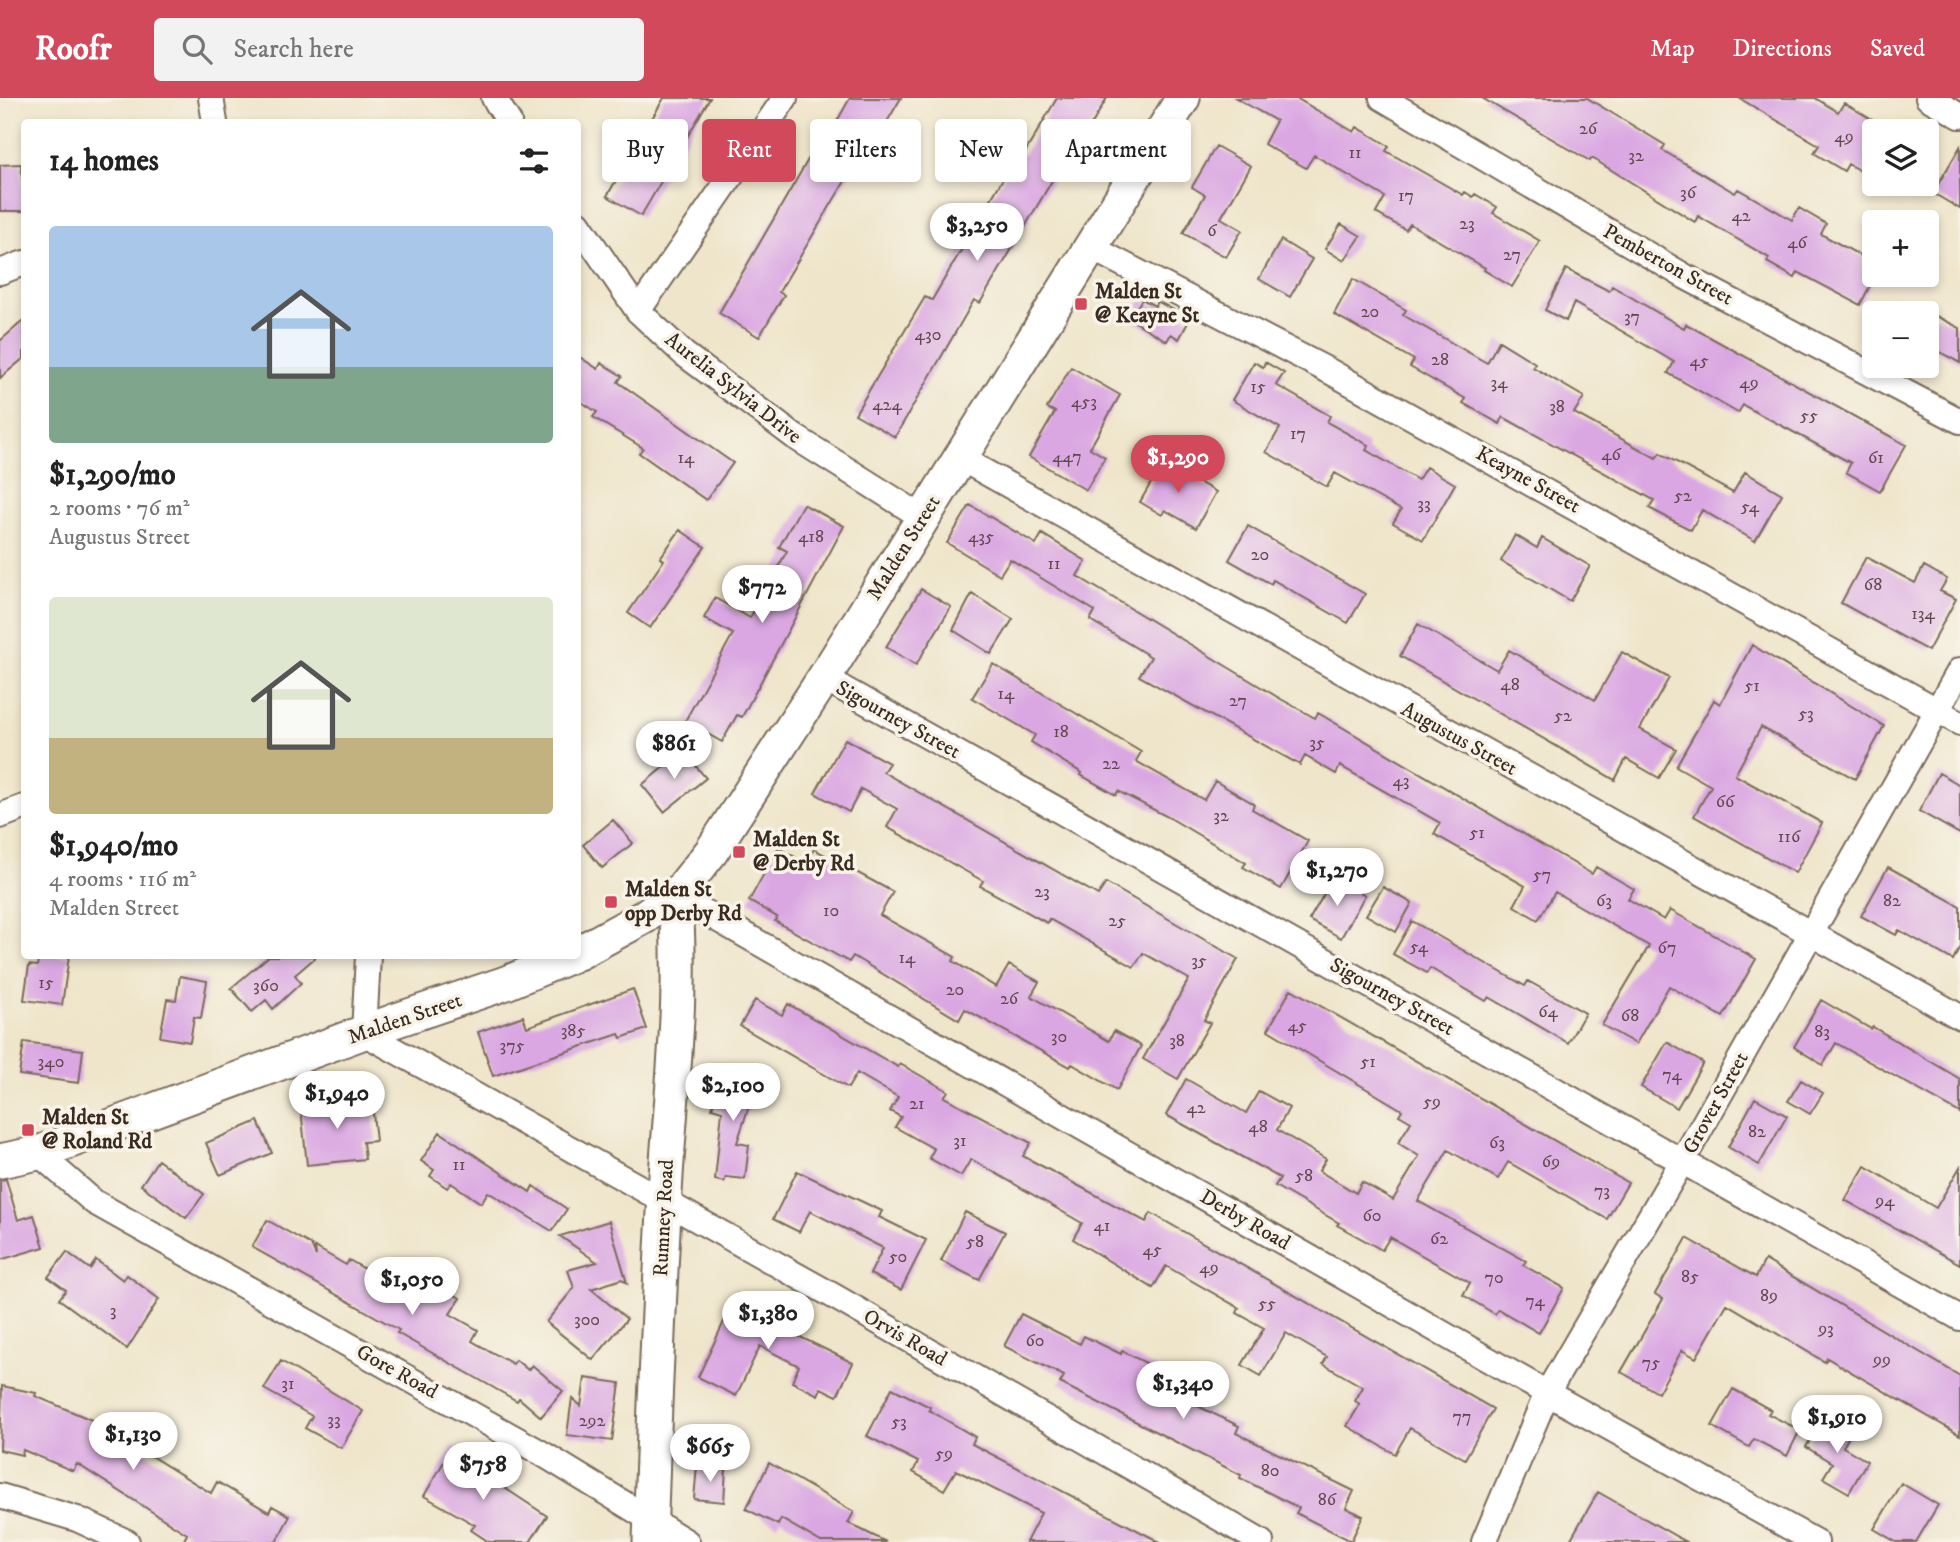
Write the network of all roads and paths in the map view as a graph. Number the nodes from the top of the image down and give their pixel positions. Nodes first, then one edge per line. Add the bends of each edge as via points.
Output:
1 (211, 98) edge
2 (494, 98) edge
3 (785, 98) edge
4 (1183, 98) edge
5 (1382, 98) edge
6 (1928, 98) edge
7 (1960, 116) edge
8 (214, 119) edge
9 (507, 119) edge
10 (581, 227) edge
11 (1090, 247) junction
12 (21, 264) edge
13 (0, 272) edge
14 (638, 311) junction
15 (1960, 421) edge
16 (960, 458) junction
17 (922, 517) junction
18 (1960, 670) edge
19 (824, 678) junction
20 (1937, 710) junction
21 (1960, 723) edge
22 (21, 808) edge
23 (0, 816) edge
24 (674, 895) junction
25 (1811, 933) junction
26 (581, 951) edge
27 (368, 959) edge
28 (564, 959) edge
29 (1960, 1017) edge
30 (364, 1033) junction
31 (38, 1153) junction
32 (1683, 1160) junction
33 (0, 1161) edge
34 (664, 1202) junction
35 (1960, 1318) edge
36 (1547, 1393) junction
37 (0, 1496) edge
38 (650, 1531) edge
39 (127, 1542) edge
40 (687, 1542) edge
41 (1261, 1542) edge
42 (1484, 1542) edge
43 (1816, 1542) edge

1 - 8 street
2 - 9 street
3 - 14 street
4 - 11 street, Malden Street
5 - 15 street, Pemberton Street via 1686,277
6 - 7 street
10 - 14 street, Aurelia Sylvia Drive
11 - 16 street, Malden Street
11 - 20 street, Keayne Street via 1343,379
12 - 13 street
14 - 17 street, Aurelia Sylvia Drive via 684,354 794,437
16 - 17 street, Malden Street
16 - 25 street, Augustus Street
17 - 19 street, Malden Street
18 - 20 street, Grover Street
19 - 24 street, Malden Street via 711,852
19 - 32 street, Sigourney Street
20 - 21 street, Keayne Street
20 - 25 street, Grover Street
22 - 23 street
24 - 26 street, Malden Street
24 - 34 street, Rumney Road via 679,937 677,1004
24 - 36 street, Derby Road
25 - 29 street, Augustus Street
25 - 32 street, Grover Street
27 - 30 street
28 - 30 street, Malden Street
30 - 31 street, Malden Street
30 - 34 street, Orvis Road
31 - 33 street, Malden Street
31 - 38 street, Gore Road via 94,1202 534,1448
32 - 35 street, Sigourney Street
32 - 36 street, Grover Street
34 - 38 street, Rumney Road
34 - 41 street, Orvis Road
36 - 42 street, Grover Street
36 - 43 street, Derby Road
37 - 39 street via 78,1520
38 - 40 street, Gore Road

